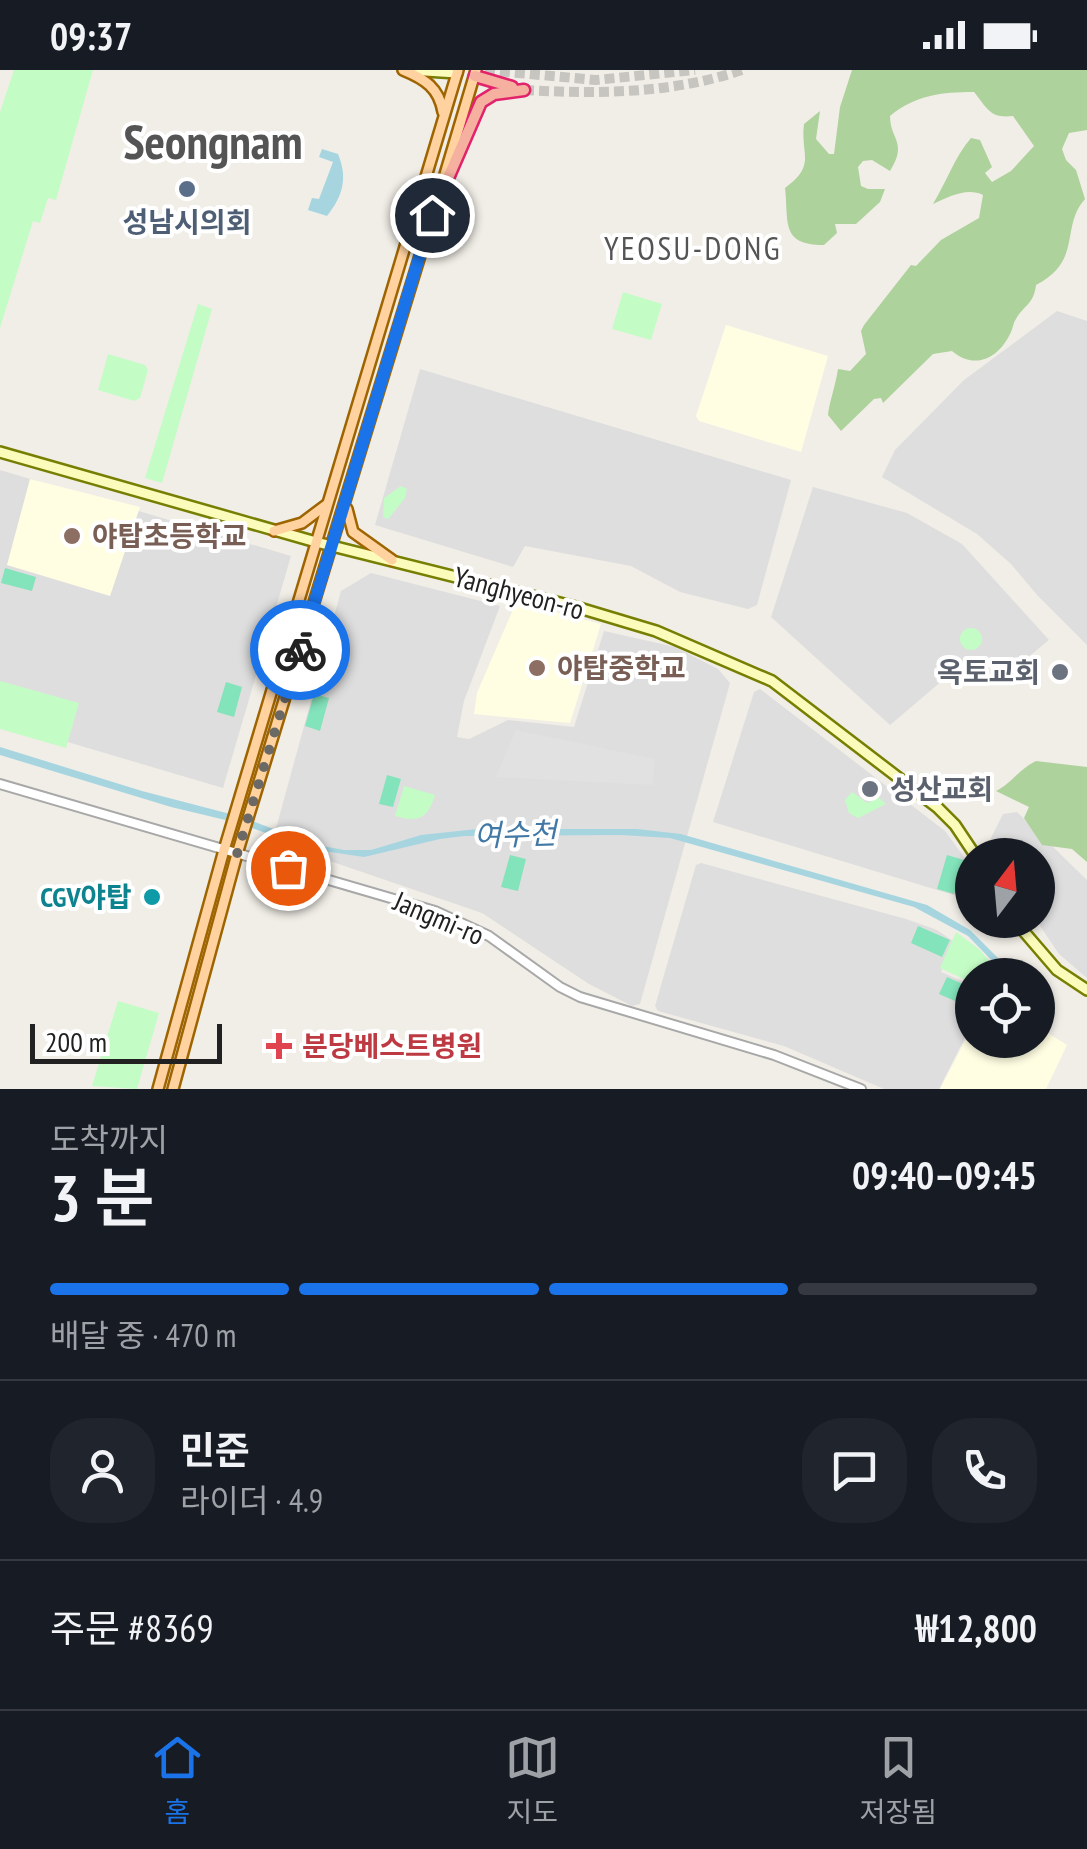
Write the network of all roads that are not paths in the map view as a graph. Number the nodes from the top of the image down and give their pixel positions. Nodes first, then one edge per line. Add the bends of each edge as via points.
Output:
1 (406, 70) edge
2 (458, 72) edge
3 (475, 73) edge
4 (442, 126) junction
5 (432, 215) junction
6 (0, 452) edge
7 (347, 497) junction
8 (328, 503) junction
9 (274, 531) junction
10 (316, 542) junction
11 (332, 546) junction
12 (392, 560) junction
13 (0, 784) edge
14 (963, 838) edge
15 (224, 850) junction
16 (237, 854) junction
17 (1029, 938) edge
18 (1087, 990) edge
19 (158, 1089) edge
20 (173, 1089) edge
21 (861, 1089) edge

1 - 2 main road
1 - 4 main road via 437,93
2 - 3 main road
2 - 4 main road
3 - 5 main road
3 - 5 highway via 524,90 482,102
4 - 8 main road
5 - 7 main road
6 - 9 main road, Yanghyeon-ro
7 - 11 main road
7 - 12 main road via 353,532
8 - 9 main road via 309,520
8 - 10 main road
9 - 10 main road, Yanghyeon-ro
10 - 11 main road, Yanghyeon-ro
10 - 15 main road
11 - 12 main road, Yanghyeon-ro
11 - 16 main road
12 - 14 main road, Yanghyeon-ro via 620,619 764,677 938,808
13 - 15 street, Jangmi-ro
15 - 16 street, Jangmi-ro
15 - 19 main road
16 - 20 main road
16 - 21 street, Jangmi-ro via 435,911 489,936 580,997 774,1055
17 - 18 main road

